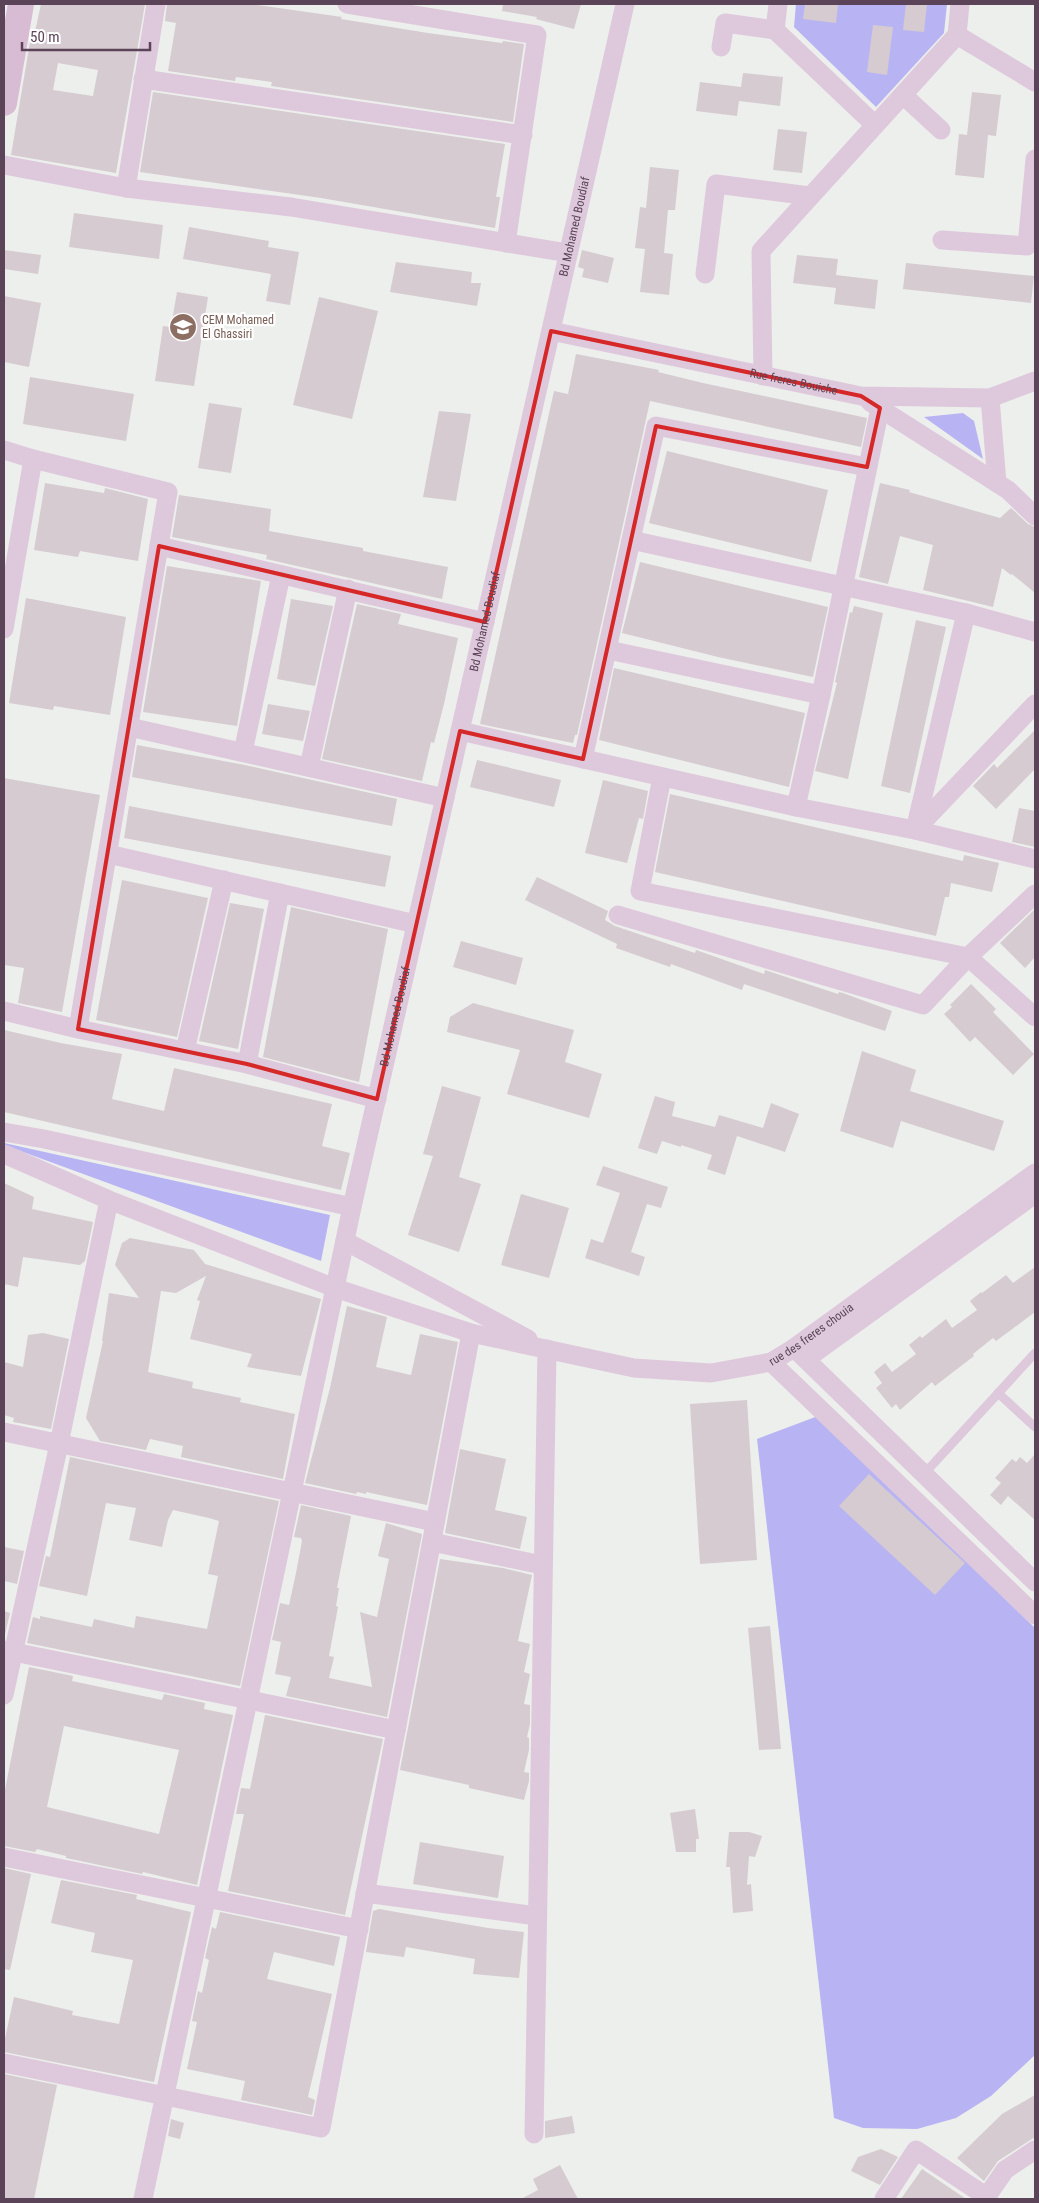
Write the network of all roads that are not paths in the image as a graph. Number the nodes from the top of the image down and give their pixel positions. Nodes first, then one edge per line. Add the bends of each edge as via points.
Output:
1 (21, 4) edge
2 (156, 4) edge
3 (347, 4) edge
4 (624, 4) edge
5 (778, 4) edge
6 (960, 4) edge
7 (775, 30) junction
8 (957, 35) junction
9 (721, 47) dead end
10 (144, 79) junction
11 (1035, 82) edge
12 (903, 95) junction
13 (4, 103) edge
14 (875, 125) junction
15 (941, 130) dead end
16 (523, 135) junction
17 (1035, 159) edge
18 (4, 165) edge
19 (126, 188) junction
20 (810, 196) junction
21 (942, 240) dead end
22 (506, 243) junction
23 (568, 253) junction
24 (705, 274) dead end
25 (551, 331) junction
26 (764, 376) junction
27 (1035, 380) edge
28 (861, 396) junction
29 (990, 398) junction
30 (880, 408) junction
31 (4, 450) edge
32 (33, 460) junction
33 (867, 467) junction
34 (997, 483) junction
35 (1035, 516) edge
36 (631, 540) junction
37 (159, 546) junction
38 (280, 575) junction
39 (842, 585) junction
40 (348, 590) junction
41 (966, 613) junction
42 (485, 622) junction
43 (4, 629) edge
44 (1035, 632) edge
45 (608, 650) junction
46 (821, 695) junction
47 (1035, 704) edge
48 (129, 727) junction
49 (460, 731) junction
50 (243, 752) junction
51 (583, 759) junction
52 (309, 767) junction
53 (662, 777) junction
54 (445, 798) junction
55 (796, 807) junction
56 (915, 830) junction
57 (108, 854) junction
58 (1035, 860) edge
59 (224, 880) junction
60 (280, 893) junction
61 (1035, 894) edge
62 (618, 915) dead end
63 (416, 924) junction
64 (968, 957) junction
65 (4, 1011) edge
66 (1035, 1017) edge
67 (78, 1029) junction
68 (185, 1051) junction
69 (247, 1064) junction
70 (377, 1100) junction
71 (4, 1132) edge
72 (4, 1154) edge
73 (1032, 1188) edge
74 (109, 1200) junction
75 (352, 1206) junction
76 (345, 1241) junction
77 (335, 1288) junction
78 (471, 1333) junction
79 (547, 1349) junction
80 (800, 1354) junction
81 (1035, 1354) edge
82 (771, 1362) junction
83 (998, 1394) junction
84 (1035, 1427) edge
85 (4, 1432) edge
86 (60, 1444) junction
87 (924, 1474) junction
88 (292, 1492) junction
89 (435, 1522) junction
90 (432, 1542) junction
91 (542, 1565) junction
92 (1035, 1582) edge
93 (1035, 1615) edge
94 (8, 1651) edge
95 (4, 1695) edge
96 (248, 1700) junction
97 (396, 1730) junction
98 (4, 1857) edge
99 (365, 1893) junction
100 (206, 1898) junction
101 (537, 1916) junction
102 (359, 1929) junction
103 (4, 2063) edge
104 (165, 2096) junction
105 (534, 2134) dead end
106 (1035, 2150) edge
107 (986, 2198) edge
108 (143, 2199) edge
109 (884, 2199) edge

1 - 13 main road
2 - 10 street
3 - 16 street via 537,35
4 - 23 street, Bd Mohamed Boudiaf
5 - 7 street
6 - 8 street
7 - 9 street via 725,22
7 - 14 street
8 - 11 street
8 - 12 street
10 - 16 street
10 - 19 street
12 - 14 street
12 - 15 street
14 - 20 street
16 - 22 street
17 - 21 street via 1027,246
18 - 19 street
19 - 22 street via 290,208
20 - 24 street via 716,184
20 - 26 street via 761,251
22 - 23 street
23 - 25 street, Bd Mohamed Boudiaf
25 - 26 street, Rue freres Bouiche
25 - 42 street, Bd Mohamed Boudiaf
26 - 28 street, Rue freres Bouiche
27 - 29 street, Rue freres Bouiche
28 - 29 street, Rue freres Bouiche
28 - 30 street
29 - 34 street
30 - 33 street
30 - 34 street
31 - 32 street
32 - 37 street via 168,492
32 - 43 street
33 - 36 street via 656,426
33 - 39 street
34 - 35 street
36 - 39 street
36 - 45 street
37 - 38 street
37 - 48 street
38 - 40 street
38 - 50 street
39 - 41 street
39 - 46 street
40 - 42 street
40 - 52 street
41 - 44 street
41 - 56 street
42 - 49 street, Bd Mohamed Boudiaf
45 - 46 street
45 - 51 street
46 - 55 street
47 - 56 street
48 - 50 street
48 - 57 street
49 - 51 street
49 - 54 street, Bd Mohamed Boudiaf
50 - 52 street
51 - 53 street
52 - 54 street
53 - 55 street
53 - 64 street via 640,891
54 - 63 street, Bd Mohamed Boudiaf
55 - 56 street
56 - 58 street
57 - 59 street
57 - 67 street
59 - 60 street
59 - 68 street
60 - 63 street
60 - 69 street
61 - 64 street
62 - 64 street via 923,1005
63 - 70 street, Bd Mohamed Boudiaf
64 - 66 street
65 - 67 street
67 - 68 street
68 - 69 street
69 - 70 street
70 - 75 street, Bd Mohamed Boudiaf
71 - 75 street
72 - 74 street, rue des freres chouia
73 - 80 street, rue des freres chouia
74 - 77 street, rue des freres chouia
74 - 86 street
75 - 76 street, Bd Mohamed Boudiaf
76 - 77 street, Bd Mohamed Boudiaf
76 - 79 street
77 - 78 street, rue des freres chouia
77 - 88 street, Bd Mohamed Boudiaf
78 - 79 street, rue des freres chouia
78 - 89 street
79 - 82 street, rue des freres chouia via 634,1368 711,1373
79 - 91 street
80 - 82 street, rue des freres chouia
80 - 87 street
81 - 83 lane
82 - 93 street
83 - 84 lane
83 - 87 lane
85 - 86 street
86 - 88 street
86 - 94 street
87 - 92 street
88 - 89 street
88 - 96 street, Bd Mohamed Boudiaf
89 - 90 street
90 - 91 street
90 - 97 street
91 - 101 street
94 - 95 street
94 - 96 street
96 - 97 street
96 - 100 street, Bd Mohamed Boudiaf
97 - 99 street
98 - 100 street
99 - 101 street
99 - 102 street
100 - 102 street
100 - 104 street, Bd Mohamed Boudiaf
101 - 105 street
102 - 104 street via 321,2128
103 - 104 street
104 - 108 street, Bd Mohamed Boudiaf
106 - 107 street via 1005,2170
107 - 109 street via 916,2150

